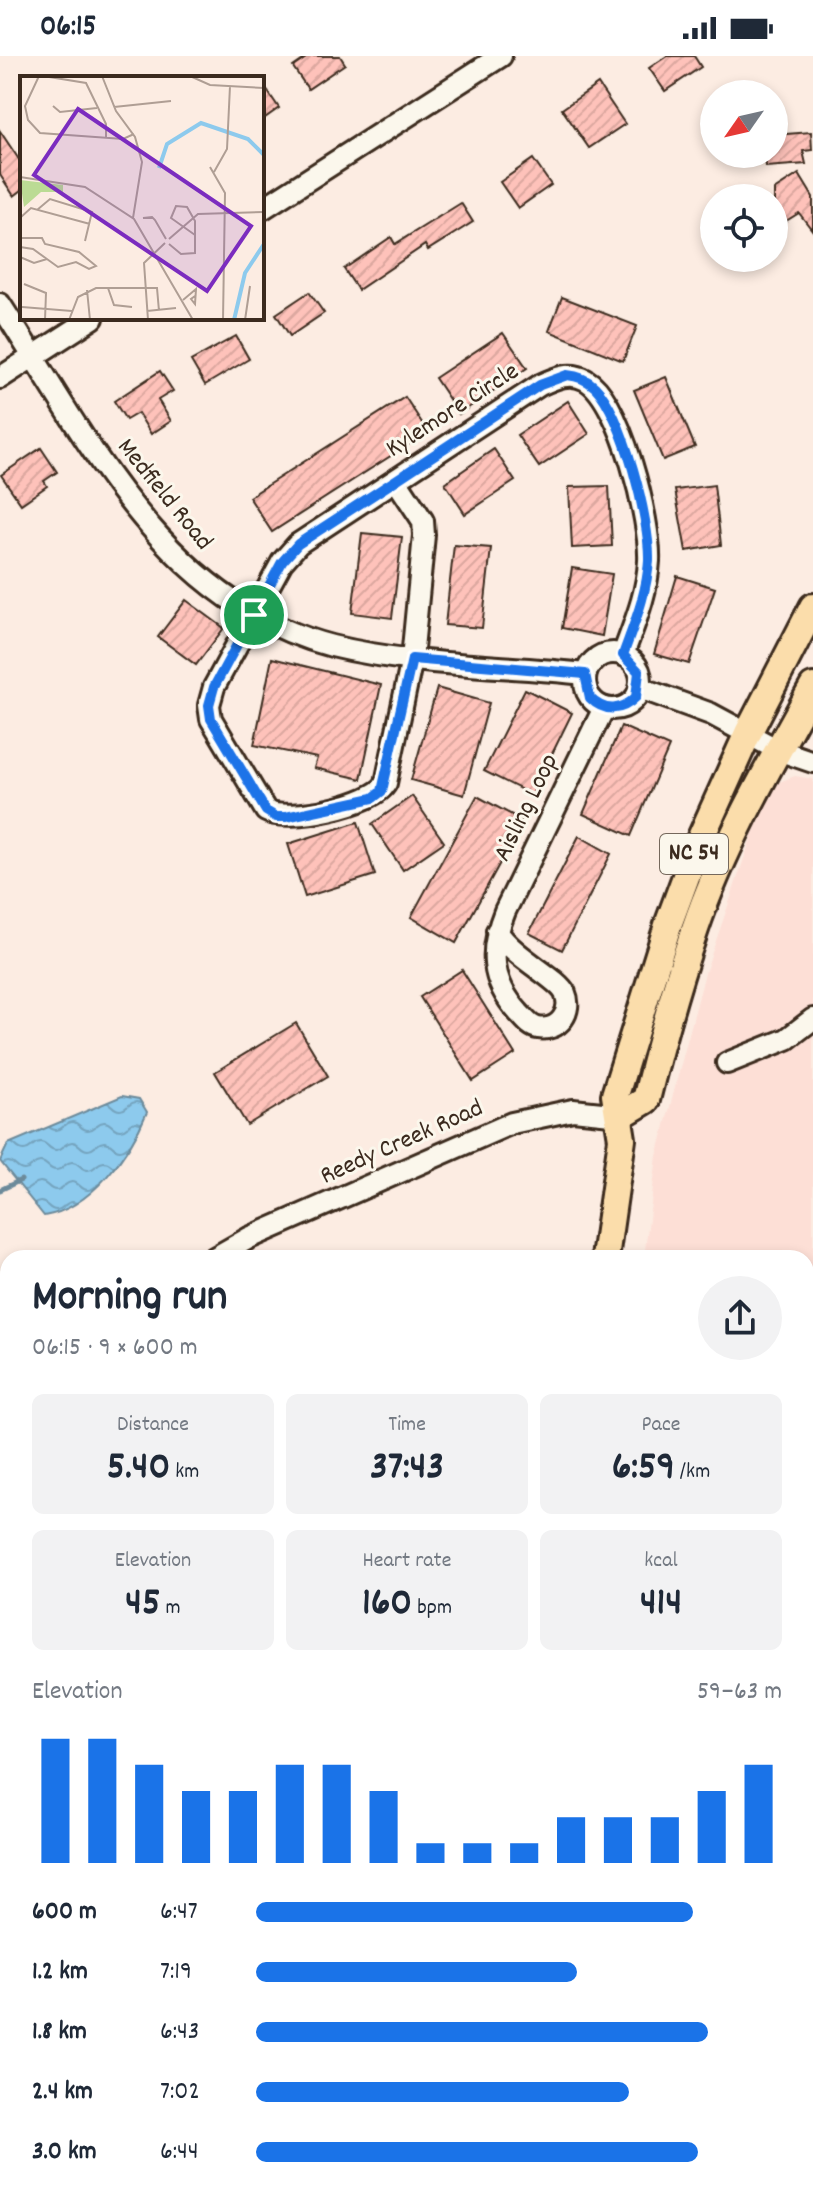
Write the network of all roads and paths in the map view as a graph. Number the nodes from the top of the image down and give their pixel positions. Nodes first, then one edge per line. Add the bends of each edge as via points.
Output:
1 (501, 56) edge
2 (264, 208) edge
3 (0, 304) edge
4 (90, 320) edge
5 (34, 356) junction
6 (0, 378) edge
7 (396, 480) junction
8 (813, 607) edge
9 (254, 615) junction
10 (623, 655) junction
11 (412, 659) junction
12 (585, 674) junction
13 (813, 687) edge
14 (640, 688) junction
15 (604, 708) junction
16 (748, 733) junction
17 (778, 750) junction
18 (813, 762) edge
19 (497, 931) junction
20 (813, 1019) edge
21 (727, 1063) dead end
22 (621, 1115) junction
23 (228, 1250) edge
24 (606, 1250) edge

1 - 2 street
3 - 5 street, Medfield Road
4 - 5 street
5 - 6 street
5 - 9 street, Medfield Road via 163,544 198,578
7 - 9 street, Kylemore Circle via 298,544 282,562
7 - 10 street, Kylemore Circle via 554,378 576,376 593,385 621,440 646,515 646,586
7 - 11 street via 423,521
8 - 16 main road, NC 54
9 - 11 street, Medfield Road via 324,643
9 - 11 street, Kylemore Circle via 211,695 211,719 266,811 276,817 373,798 382,791
10 - 12 street via 596,658
10 - 14 street via 636,665
11 - 12 street, Medfield Road
12 - 15 street via 590,698
13 - 17 main road, NC 54
14 - 15 street via 622,708
14 - 16 street
15 - 19 street, Aisling Loop
16 - 17 street
16 - 22 main road, NC 54 via 668,925 618,1080 615,1095
17 - 18 street
17 - 22 main road, NC 54 via 695,928 646,1100
19 - 19 street, Aisling Loop via 494,974 531,1025 554,1027 569,1004 563,989 516,955
20 - 21 street via 787,1039
22 - 23 street, Reedy Creek Road via 573,1110 512,1123
22 - 24 main road, NC 54

